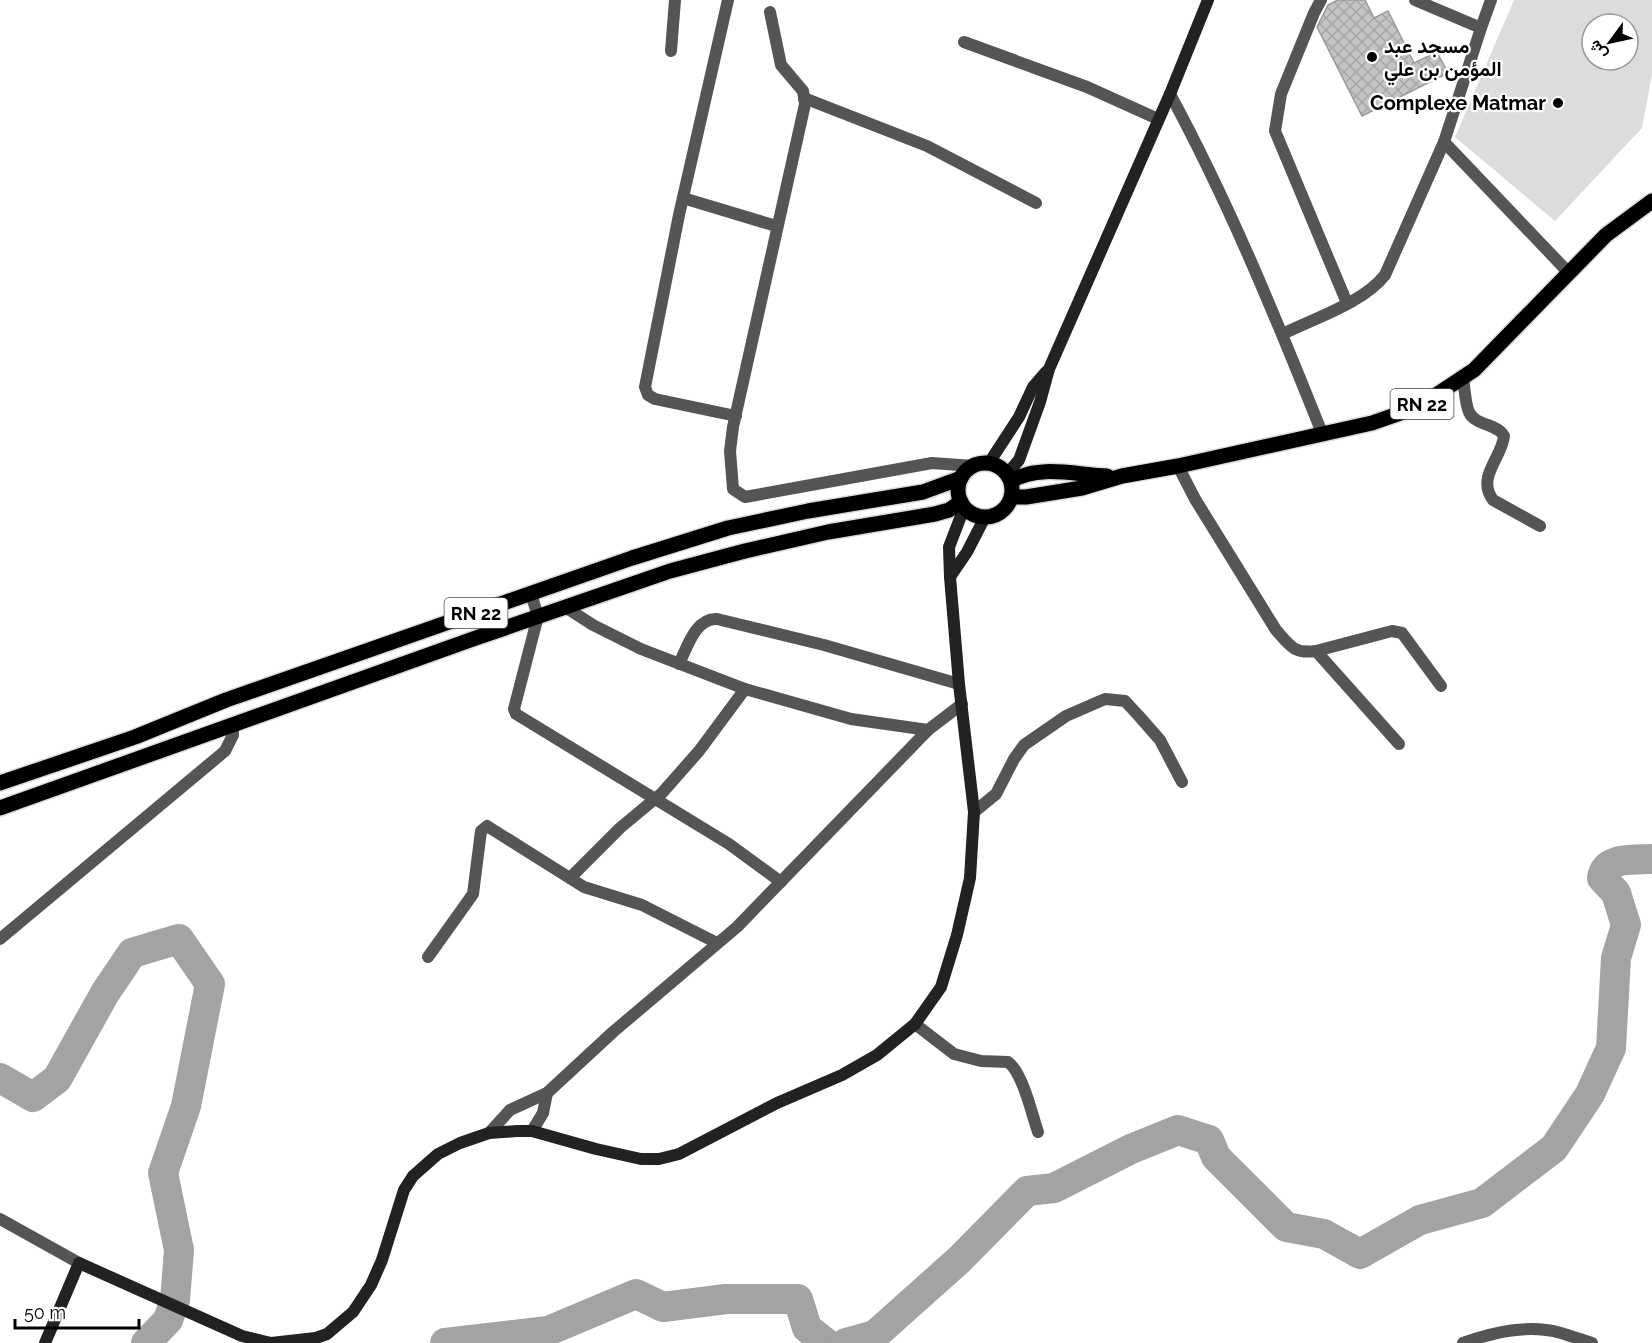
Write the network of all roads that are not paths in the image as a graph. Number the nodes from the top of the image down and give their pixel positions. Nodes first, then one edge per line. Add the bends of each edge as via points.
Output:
1 (675, 0) edge
2 (729, 0) edge
3 (1208, 0) edge
4 (1321, 0) edge
5 (1415, 0) edge
6 (1491, 0) edge
7 (770, 12) dead end
8 (1481, 28) junction
9 (964, 42) dead end
10 (671, 51) dead end
11 (1170, 94) junction
12 (804, 98) junction
13 (1158, 119) junction
14 (1444, 142) junction
15 (683, 198) junction
16 (1652, 201) edge
17 (1036, 203) dead end
18 (776, 226) junction
19 (1568, 272) junction
20 (1347, 303) junction
21 (1283, 334) junction
22 (1049, 369) junction
23 (1463, 379) junction
24 (736, 416) junction
25 (1322, 433) junction
26 (989, 463) junction
27 (973, 466) junction
28 (1178, 466) junction
29 (1122, 476) junction
30 (961, 478) junction
31 (1009, 478) junction
32 (1012, 497) junction
33 (869, 501) junction
34 (963, 505) junction
35 (985, 517) junction
36 (873, 525) junction
37 (1540, 526) dead end
38 (950, 577) junction
39 (531, 594) junction
40 (565, 607) junction
41 (538, 616) junction
42 (1316, 651) junction
43 (679, 664) junction
44 (321, 668) junction
45 (959, 684) junction
46 (1441, 686) dead end
47 (745, 689) junction
48 (330, 690) junction
49 (962, 704) junction
50 (233, 726) junction
51 (928, 730) junction
52 (1399, 744) dead end
53 (1182, 782) dead end
54 (0, 783) edge
55 (654, 800) junction
56 (0, 808) edge
57 (974, 812) junction
58 (570, 878) junction
59 (781, 882) junction
60 (0, 939) edge
61 (717, 943) junction
62 (428, 957) dead end
63 (915, 1024) junction
64 (547, 1092) junction
65 (532, 1131) junction
66 (1038, 1132) dead end
67 (489, 1133) junction
68 (0, 1219) edge
69 (79, 1263) junction
70 (326, 1338) edge
71 (45, 1343) edge
72 (1463, 1343) edge
73 (1592, 1343) edge

1 - 10 street
2 - 15 street
3 - 11 main road
4 - 20 street via 1281,94 1275,131
5 - 8 street
6 - 8 street
7 - 12 street via 781,65 799,85
8 - 14 street
9 - 13 street via 1087,87
11 - 13 main road
11 - 21 street via 1230,213
12 - 17 street via 927,146
12 - 18 street
13 - 22 main road
14 - 19 street
14 - 20 street via 1385,274 1371,290
15 - 18 street
15 - 24 street via 646,393 655,399
16 - 19 main road, RN 22 via 1606,235
18 - 24 street
19 - 23 main road, RN 22
20 - 21 street
21 - 25 street
22 - 26 main road via 1033,387
22 - 31 main road via 1019,460
23 - 25 main road, RN 22 via 1418,407 1372,423
23 - 37 street via 1470,414 1477,421 1501,430 1504,436 1486,482 1490,496
24 - 27 street via 730,451 733,489 741,496 932,462
25 - 28 main road, RN 22
26 - 27 main road
26 - 31 main road
27 - 30 main road
28 - 29 main road, RN 22
28 - 42 street via 1276,630 1298,652
29 - 31 main road, RN 22 via 1047,471
29 - 32 main road, RN 22 via 1082,488
30 - 33 main road, RN 22 via 923,492
30 - 34 main road via 958,486
31 - 32 main road
32 - 35 main road via 1004,510
33 - 36 main road
33 - 39 main road, RN 22 via 728,528
34 - 35 main road
34 - 36 main road, RN 22
34 - 38 main road via 949,547
35 - 38 main road
36 - 40 main road, RN 22 via 692,565
38 - 45 main road
39 - 41 street
39 - 44 main road, RN 22
40 - 41 main road, RN 22
40 - 43 street via 641,650
41 - 48 main road, RN 22
41 - 55 street via 515,712
42 - 46 street via 1392,631 1402,633
42 - 52 street
43 - 45 street via 702,623 717,619
43 - 47 street
44 - 48 main road
44 - 54 main road, RN 22
45 - 49 main road
47 - 51 street via 851,718
47 - 55 street via 699,751
48 - 50 main road, RN 22
49 - 51 street
49 - 57 main road
50 - 56 main road, RN 22
50 - 60 street via 225,751
51 - 59 street
53 - 57 street via 1160,740 1138,716 1125,702 1105,699 1066,716 1024,745 996,794
55 - 58 street
55 - 59 street via 729,844
57 - 63 main road via 970,878 957,935 941,987
58 - 61 street via 584,887 642,905
58 - 62 street via 494,828 483,828 478,839 473,894
59 - 61 street
61 - 64 street
63 - 65 main road via 851,1070 679,1154 641,1159
63 - 66 street via 954,1054 1012,1065
64 - 65 street via 543,1113
64 - 67 street via 510,1110
65 - 67 main road
67 - 70 main road via 438,1154 413,1176 404,1190 371,1285 353,1312
68 - 69 street
69 - 70 main road via 242,1336 271,1343
69 - 71 main road
72 - 73 street via 1530,1329 1559,1332

